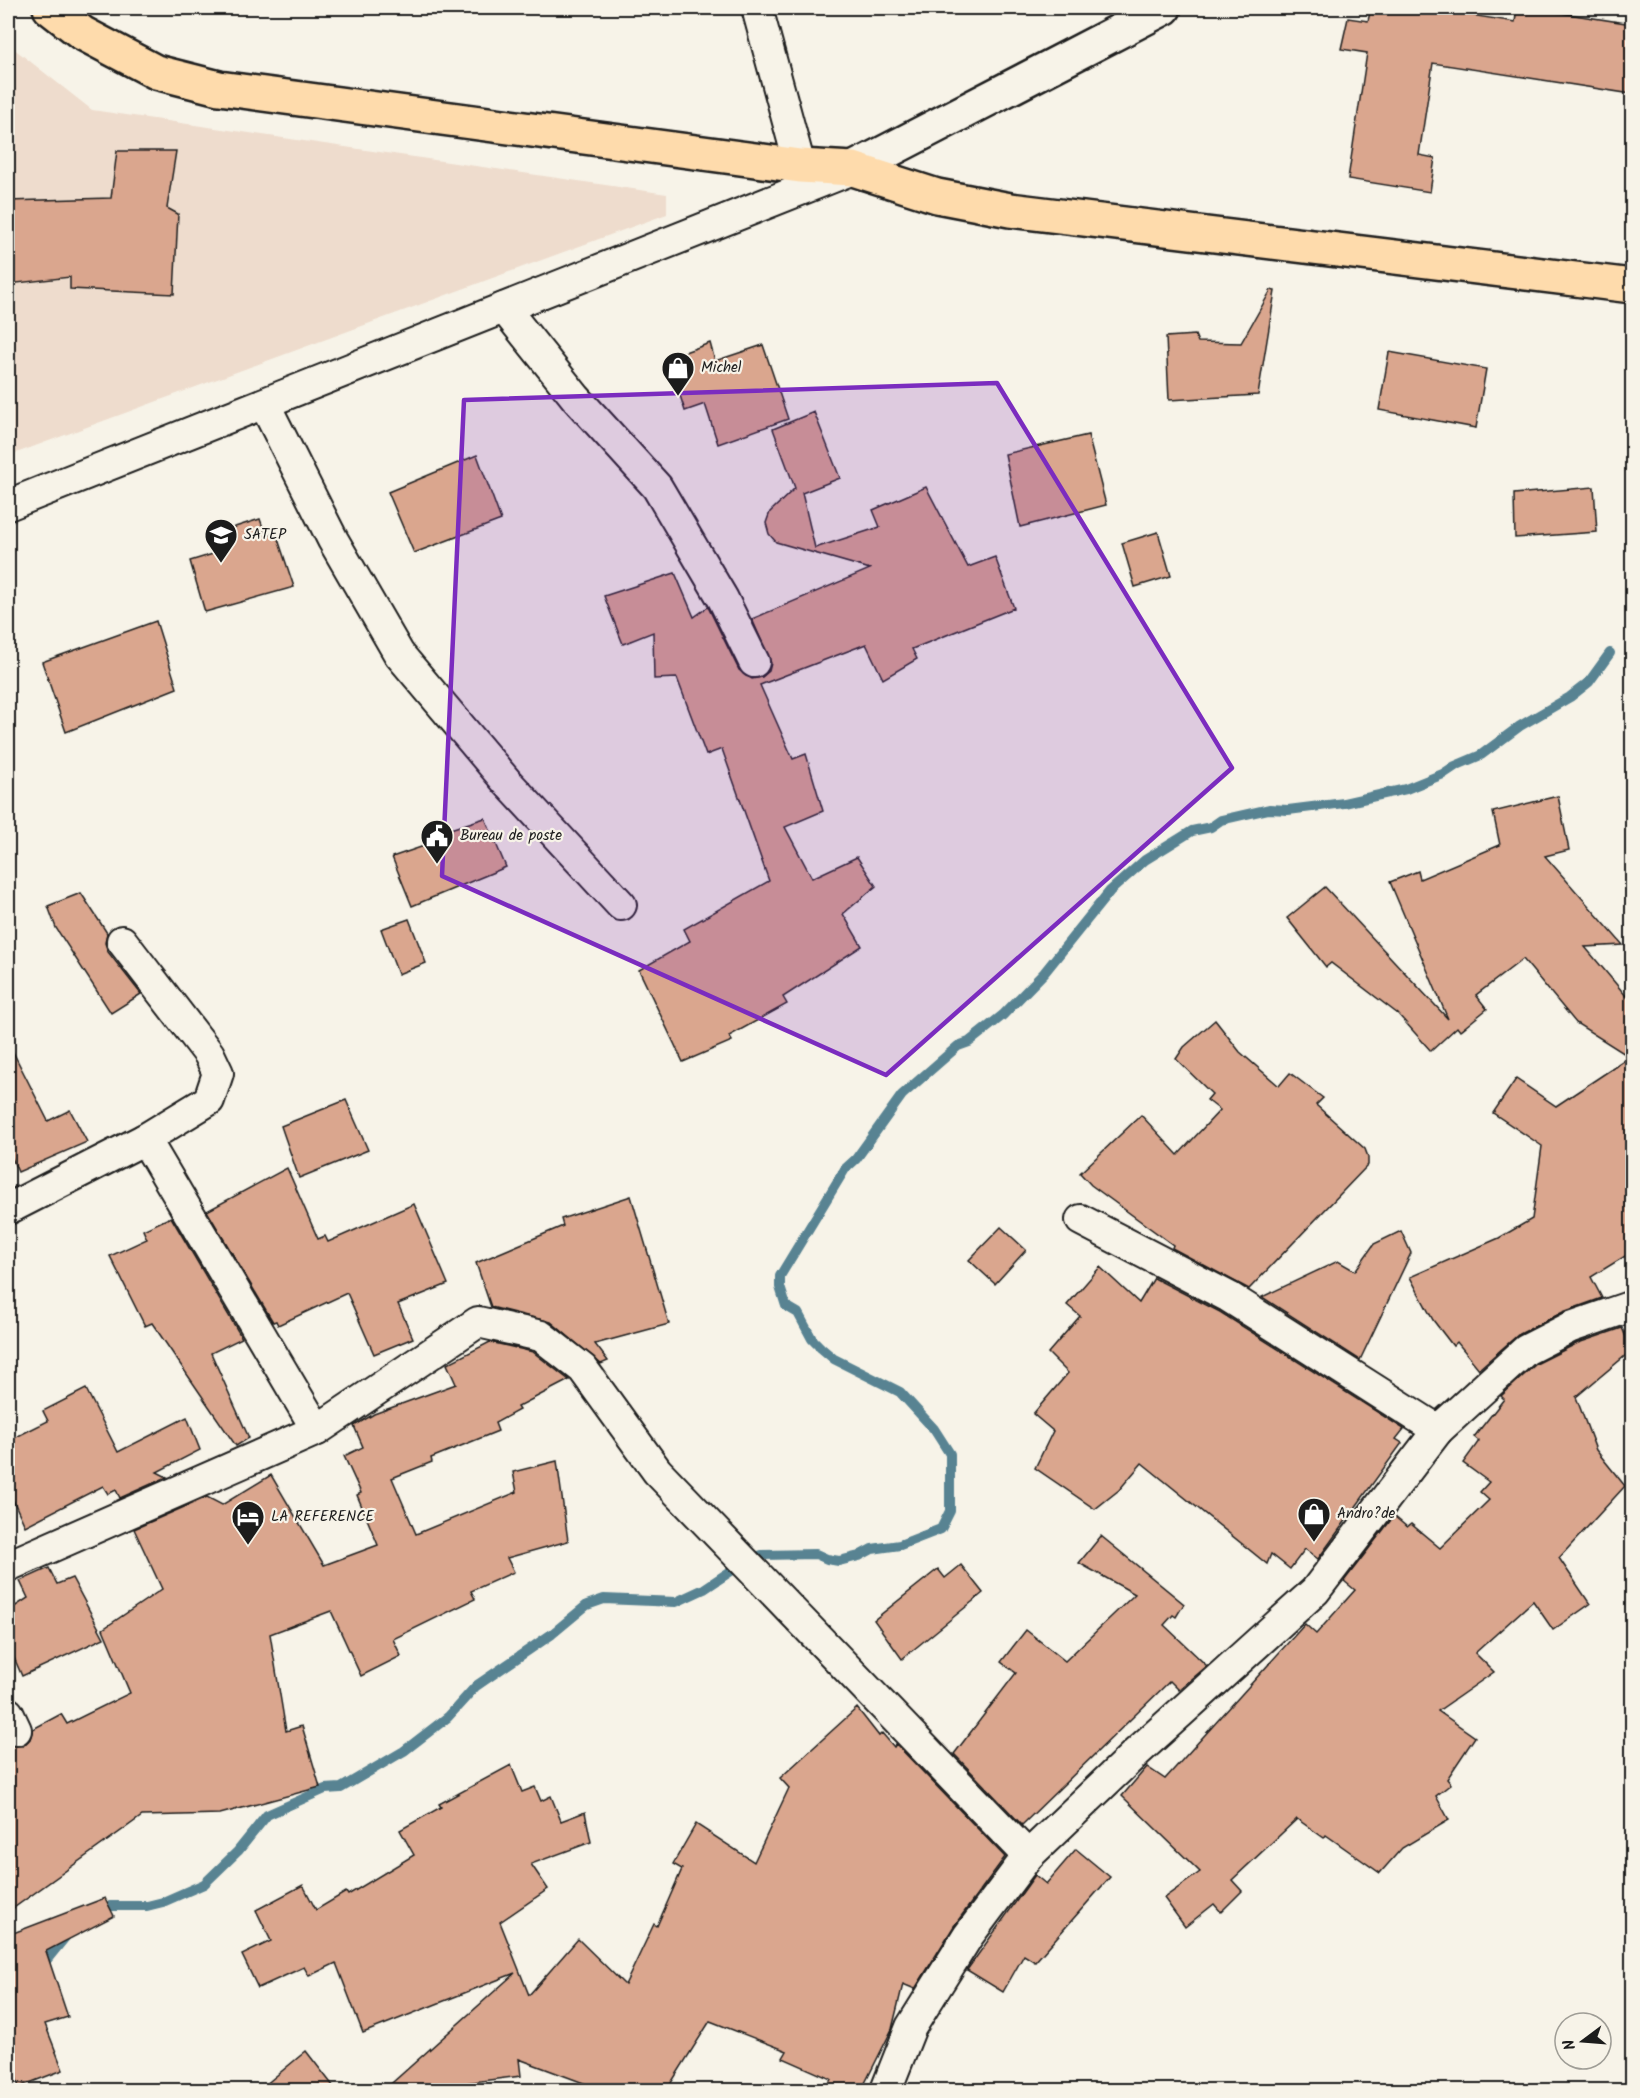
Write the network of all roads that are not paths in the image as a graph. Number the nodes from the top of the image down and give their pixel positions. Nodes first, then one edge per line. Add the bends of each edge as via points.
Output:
1 (50, 8) edge
2 (757, 8) edge
3 (1164, 8) edge
4 (800, 166) junction
5 (853, 169) junction
6 (1632, 286) edge
7 (504, 308) junction
8 (265, 405) junction
9 (8, 505) edge
10 (754, 662) dead end
11 (621, 904) dead end
12 (122, 941) dead end
13 (145, 1139) junction
14 (8, 1209) edge
15 (1081, 1220) dead end
16 (1632, 1306) edge
17 (317, 1430) junction
18 (1438, 1430) junction
19 (8, 1566) edge
20 (1028, 1856) junction
21 (886, 2091) edge

1 - 4 main road via 82,33 156,72 219,88
2 - 4 street
3 - 5 street
4 - 5 main road
5 - 6 main road via 937,196 1010,210
5 - 7 street
7 - 8 street
7 - 10 street via 576,398 657,487 723,599
8 - 9 street
8 - 11 street via 333,540 399,654 507,782
12 - 13 street via 209,1054 218,1073 209,1100
13 - 14 street
13 - 17 street
15 - 18 street via 1228,1297
16 - 18 street via 1571,1327 1526,1350
17 - 19 street
17 - 20 street via 477,1322 541,1336 583,1369 657,1471
18 - 20 street via 1315,1592
20 - 21 street via 968,1936 911,2027

